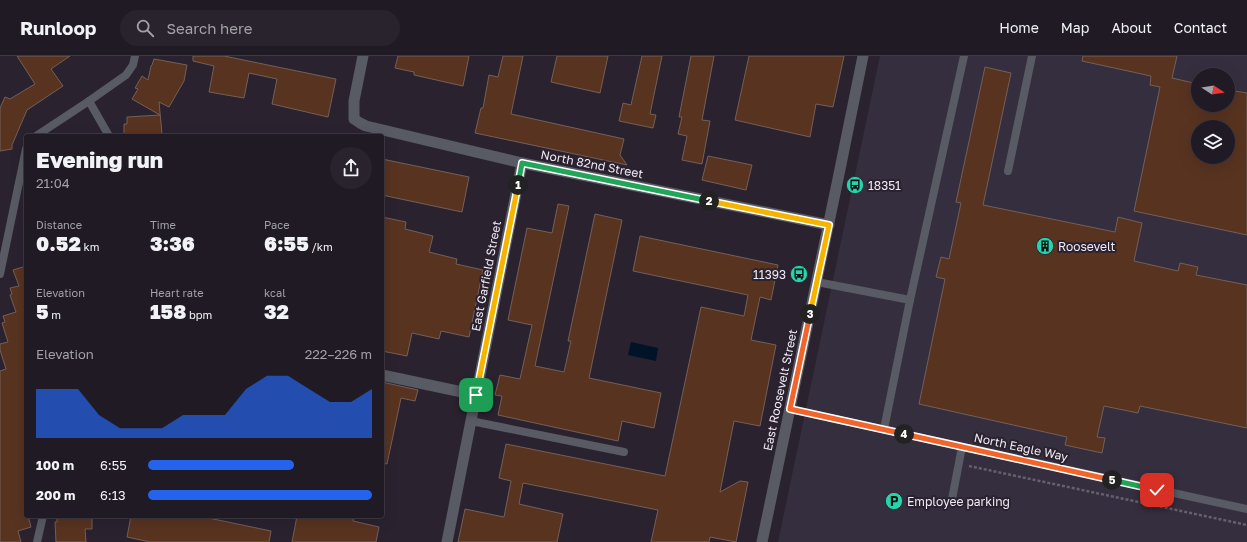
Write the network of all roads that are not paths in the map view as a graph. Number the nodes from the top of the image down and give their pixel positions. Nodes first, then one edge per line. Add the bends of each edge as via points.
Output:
1 (135, 56) edge
2 (363, 56) edge
3 (863, 56) edge
4 (964, 56) edge
5 (1032, 56) edge
6 (89, 101) junction
7 (39, 134) edge
8 (108, 134) edge
9 (24, 160) edge
10 (522, 163) junction
11 (1008, 171) dead end
12 (829, 225) junction
13 (0, 274) edge
14 (816, 282) junction
15 (910, 300) junction
16 (384, 374) edge
17 (476, 395) junction
18 (790, 409) junction
19 (471, 421) junction
20 (884, 429) junction
21 (962, 447) junction
22 (624, 452) dead end
23 (952, 499) dead end
24 (1247, 509) edge
25 (43, 518) edge
26 (37, 542) edge
27 (447, 542) edge
28 (762, 542) edge

1 - 6 lane via 133,65 126,75
2 - 10 street, North 82nd Street via 354,101 354,119 366,126
3 - 12 street, East Roosevelt Street
4 - 15 lane
5 - 11 lane
6 - 7 lane
6 - 8 lane
9 - 13 lane
10 - 12 street, North 82nd Street
10 - 17 street, East Garfield Street
12 - 14 street, East Roosevelt Street
14 - 15 lane
14 - 18 street, East Roosevelt Street
15 - 20 lane
16 - 17 street
17 - 19 street, East Garfield Street
18 - 20 lane, North Eagle Way
18 - 28 street, East Roosevelt Street
19 - 22 lane
19 - 27 street, East Garfield Street
20 - 21 lane, North Eagle Way
21 - 23 lane
21 - 24 lane, North Eagle Way
25 - 26 lane

